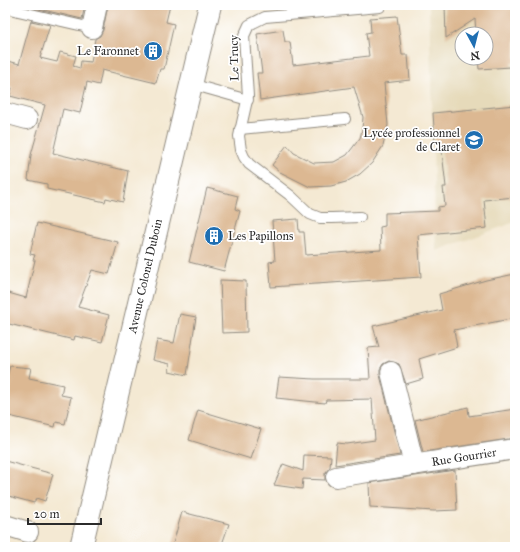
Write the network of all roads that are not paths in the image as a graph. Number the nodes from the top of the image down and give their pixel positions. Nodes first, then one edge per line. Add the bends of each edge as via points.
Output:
1 (97, 5) edge
2 (210, 5) edge
3 (380, 7) dead end
4 (5, 8) edge
5 (303, 9) edge
6 (92, 28) joint
7 (191, 84) junction
8 (248, 100) junction
9 (5, 113) edge
10 (27, 119) dead end
11 (345, 119) dead end
12 (240, 129) junction
13 (360, 216) dead end
14 (391, 372) dead end
15 (515, 449) edge
16 (414, 465) junction
17 (336, 477) dead end
18 (5, 526) edge
19 (28, 532) dead end
20 (81, 547) edge

1 - 6 street
2 - 7 street, Avenue Colonel Duboin
3 - 5 lane, Le Trucy
4 - 6 lane
5 - 8 lane, Le Trucy via 253,21 246,30 244,36
7 - 8 lane
7 - 20 street, Avenue Colonel Duboin
8 - 12 lane, Le Trucy
9 - 10 street
11 - 12 lane
12 - 13 lane, Le Trucy via 241,150 249,164 291,196 304,210 320,218
14 - 16 street
15 - 16 street, Rue Gourrier
16 - 17 street, Rue Gourrier
18 - 19 street

